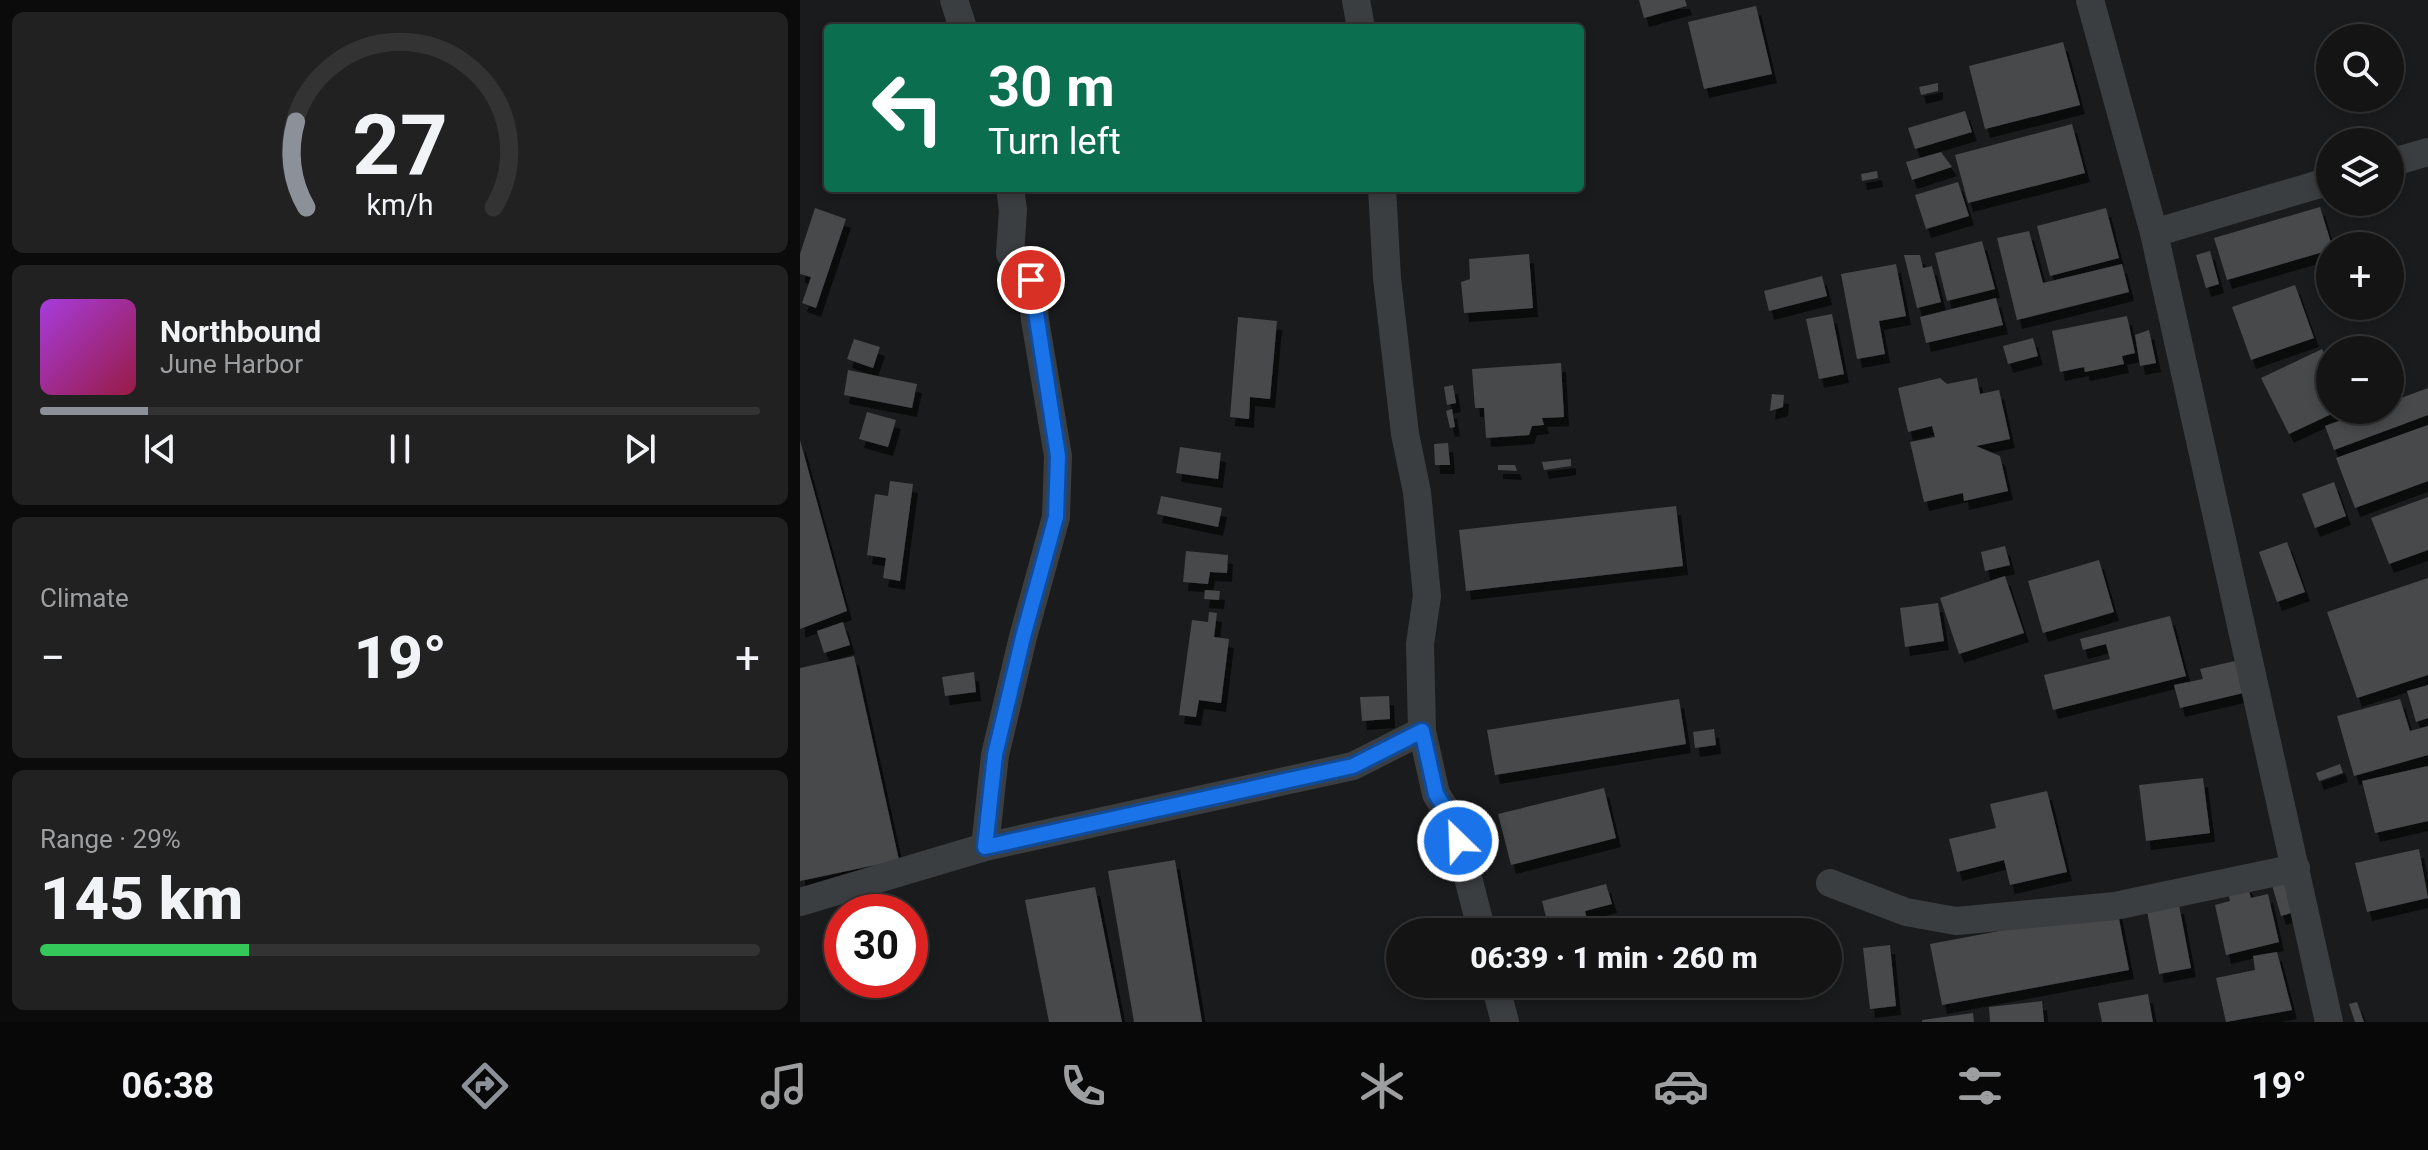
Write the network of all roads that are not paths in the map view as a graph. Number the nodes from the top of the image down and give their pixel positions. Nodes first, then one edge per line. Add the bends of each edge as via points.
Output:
1 (954, 0) edge
2 (1356, 0) edge
3 (2090, 0) edge
4 (962, 24) edge
5 (1360, 24) edge
6 (2428, 152) edge
7 (2404, 159) edge
8 (2316, 185) edge
9 (1011, 192) edge
10 (1382, 192) edge
11 (2154, 233) junction
12 (1422, 731) junction
13 (985, 847) junction
14 (2296, 868) junction
15 (1830, 883) dead end
16 (800, 902) edge
17 (1478, 918) edge
18 (1499, 998) edge
19 (1505, 1022) edge
20 (2329, 1022) edge

1 - 4 street
2 - 5 street
3 - 11 street
6 - 7 street
8 - 11 street
9 - 13 street via 1010,254 1031,280 1058,456 1056,517 995,755
10 - 12 street via 1389,291 1427,596 1420,644
11 - 14 street
12 - 13 street via 1353,766
12 - 17 street via 1436,794 1454,823
13 - 16 street
14 - 15 street via 2115,906 1956,921 1906,912
14 - 20 street
18 - 19 street

